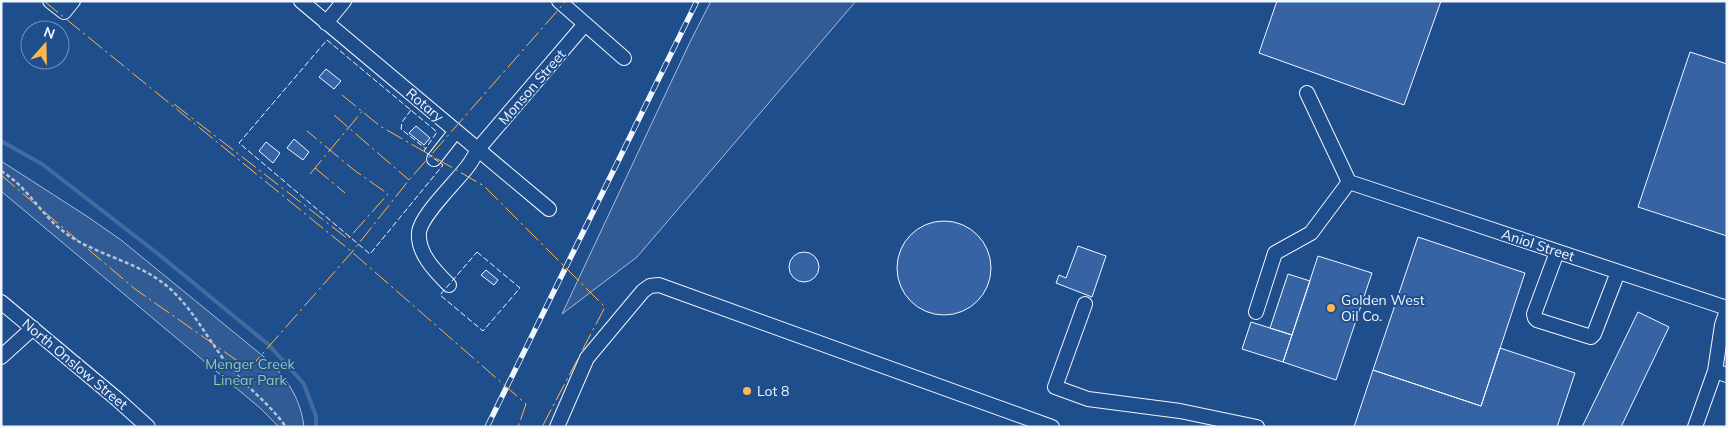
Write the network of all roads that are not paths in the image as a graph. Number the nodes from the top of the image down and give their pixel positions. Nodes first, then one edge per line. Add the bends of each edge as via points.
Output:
1 (50, 1) edge
2 (73, 1) edge
3 (301, 1) edge
4 (344, 1) edge
5 (558, 1) edge
6 (326, 23) junction
7 (585, 24) junction
8 (624, 58) dead end
9 (1306, 93) dead end
10 (456, 132) junction
11 (478, 149) junction
12 (434, 158) dead end
13 (1349, 182) junction
14 (549, 209) dead end
15 (1557, 252) junction
16 (1618, 272) junction
17 (449, 285) dead end
18 (1, 302) edge
19 (1085, 304) dead end
20 (1727, 309) edge
21 (1256, 312) dead end
22 (33, 328) junction
23 (1, 357) edge
24 (1721, 373) edge
25 (148, 427) edge
26 (557, 427) edge
27 (1052, 427) edge
28 (1257, 427) edge
29 (1695, 427) edge

1 - 2 street via 64,12
3 - 6 street, Rotary
4 - 6 street
5 - 7 street
6 - 10 street, Rotary via 336,40
7 - 8 street
7 - 11 street, Monson Street
9 - 13 street
10 - 11 street, Rotary
10 - 12 street
11 - 14 street, Rotary
11 - 17 street, Monson Street via 469,165 424,220 419,232 422,249 432,268
13 - 15 street, Aniol Street
13 - 21 street via 1311,233 1275,253
15 - 16 street, Aniol Street
15 - 16 street via 1534,314 1537,320 1592,337
16 - 20 street, Aniol Street
18 - 22 street, North Onslow Street
19 - 28 street via 1055,387 1088,398 1180,411
20 - 24 street via 1722,326
22 - 23 street
22 - 25 street, North Onslow Street
24 - 29 street
26 - 27 street via 587,358 643,291 659,285

